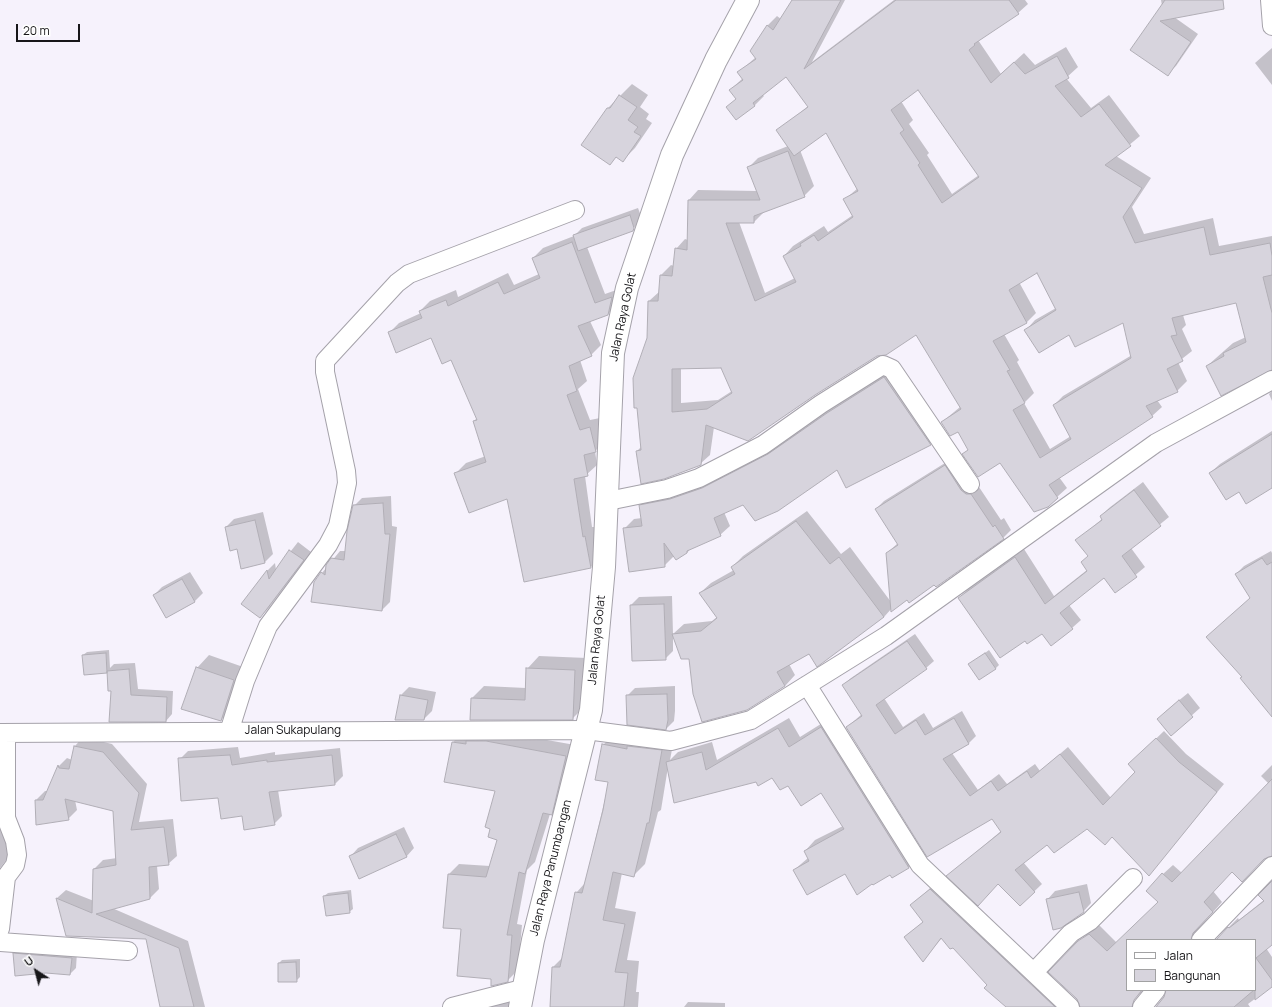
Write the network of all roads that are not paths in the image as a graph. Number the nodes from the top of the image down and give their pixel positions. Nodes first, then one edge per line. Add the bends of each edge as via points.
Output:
1 (748, 0) edge
2 (1270, 0) edge
3 (1272, 26) edge
4 (575, 210) dead end
5 (1272, 380) edge
6 (970, 484) dead end
7 (608, 501) junction
8 (807, 685) junction
9 (586, 730) junction
10 (230, 732) junction
11 (3, 733) edge
12 (1272, 866) edge
13 (1133, 878) dead end
14 (0, 929) edge
15 (1202, 939) edge
16 (0, 942) edge
17 (128, 951) dead end
18 (1034, 972) junction
19 (1155, 991) edge
20 (521, 998) edge
21 (452, 1007) edge
22 (1070, 1007) edge
23 (1142, 1007) edge

1 - 7 main road, Jalan Raya Golat via 716,60 672,155 627,288 614,353
2 - 3 street
4 - 10 street via 409,274 397,283 325,361 347,483 338,526 328,545 268,626 245,681
5 - 8 street, Jalan Sukapulang via 1156,443 886,636
6 - 7 street via 890,367 883,365 763,445 699,478 667,489
7 - 9 main road, Jalan Raya Golat via 604,568
8 - 9 street, Jalan Sukapulang via 751,720 671,741
8 - 18 street via 920,865
9 - 10 street, Jalan Sukapulang
9 - 20 main road, Jalan Raya Panumbangan
10 - 11 street, Jalan Sukapulang
11 - 14 street via 6,818 17,855 15,865 6,877
12 - 15 street
13 - 18 street via 1090,921 1072,933
16 - 17 street
18 - 22 street
19 - 23 street
20 - 21 street

